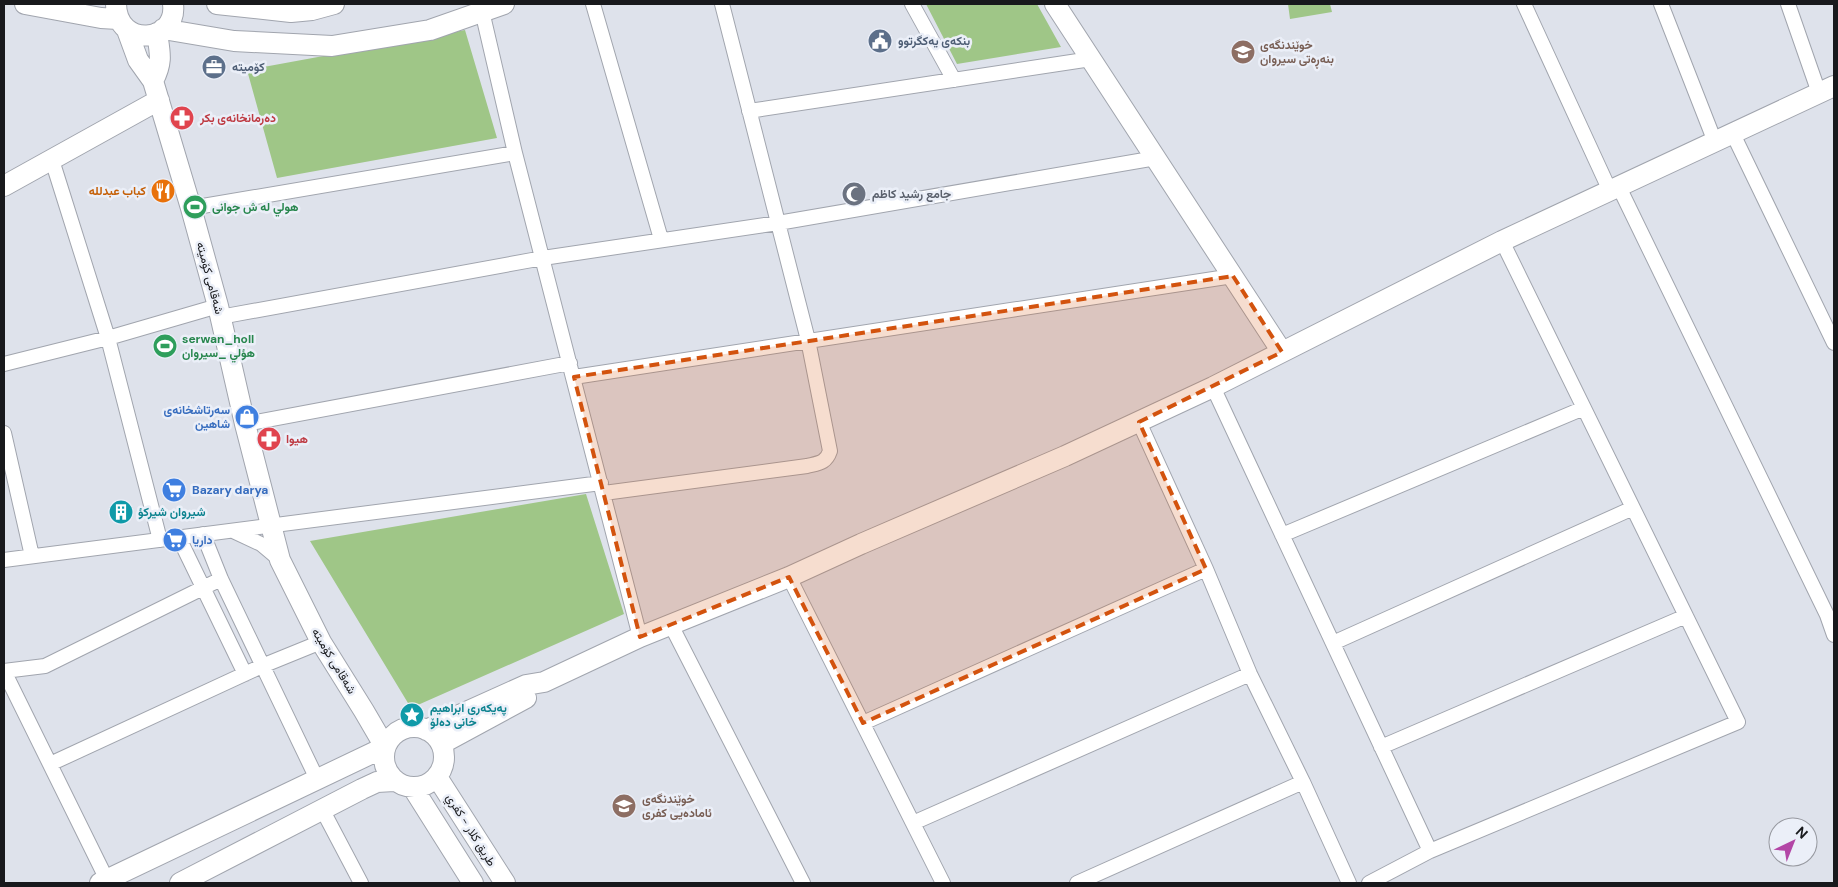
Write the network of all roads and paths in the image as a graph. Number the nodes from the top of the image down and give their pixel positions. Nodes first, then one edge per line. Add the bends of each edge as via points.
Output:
1 (25, 4) edge
2 (173, 4) edge
3 (217, 4) edge
4 (334, 4) edge
5 (504, 4) edge
6 (593, 4) edge
7 (722, 4) edge
8 (912, 4) edge
9 (1055, 4) edge
10 (1524, 4) edge
11 (1661, 4) edge
12 (1788, 4) edge
13 (290, 8) edge
14 (482, 11) junction
15 (121, 18) edge
16 (160, 31) junction
17 (1091, 59) junction
18 (954, 80) junction
19 (153, 81) junction
20 (1827, 90) edge
21 (159, 100) junction
22 (749, 111) junction
23 (1724, 138) junction
24 (516, 153) junction
25 (1156, 158) junction
26 (52, 160) junction
27 (4, 186) edge
28 (1614, 189) junction
29 (191, 208) junction
30 (778, 223) junction
31 (661, 239) junction
32 (1502, 241) junction
33 (543, 258) junction
34 (1232, 276) junction
35 (219, 311) junction
36 (108, 338) junction
37 (808, 340) junction
38 (1834, 343) edge
39 (1282, 352) junction
40 (4, 364) edge
41 (572, 370) junction
42 (1213, 387) junction
43 (1584, 408) junction
44 (1139, 422) junction
45 (245, 424) junction
46 (4, 433) edge
47 (602, 488) junction
48 (1633, 508) junction
49 (271, 526) junction
50 (234, 531) junction
51 (204, 534) junction
52 (1282, 535) junction
53 (179, 538) junction
54 (160, 540) junction
55 (32, 556) junction
56 (4, 560) edge
57 (280, 560) junction
58 (1206, 569) junction
59 (789, 577) junction
60 (220, 579) junction
61 (202, 587) junction
62 (1830, 613) edge
63 (1686, 616) junction
64 (671, 625) junction
65 (1834, 635) edge
66 (640, 638) junction
67 (321, 642) junction
68 (1333, 643) junction
69 (262, 666) junction
70 (4, 671) edge
71 (245, 674) junction
72 (1250, 674) junction
73 (544, 682) junction
74 (9, 694) edge
75 (862, 723) junction
76 (426, 730) junction
77 (441, 744) junction
78 (385, 747) junction
79 (1381, 747) junction
80 (50, 764) junction
81 (438, 776) junction
82 (317, 780) junction
83 (394, 781) junction
84 (1303, 782) junction
85 (413, 788) junction
86 (322, 809) junction
87 (913, 824) junction
88 (1430, 851) junction
89 (193, 880) edge
90 (103, 882) edge
91 (360, 883) edge
92 (473, 883) edge
93 (505, 883) edge
94 (802, 883) edge
95 (943, 883) edge
96 (1077, 883) edge
97 (1349, 883) edge
98 (1369, 883) edge

1 - 15 main road via 101,18
2 - 16 main road via 169,23
3 - 13 main road
4 - 13 main road via 312,10
5 - 14 main road
6 - 31 street
7 - 22 street
8 - 18 street
9 - 17 main road
10 - 28 street
11 - 23 street
12 - 20 street
14 - 16 main road via 430,30 332,46 234,41
14 - 24 street
15 - 16 main road via 142,36
15 - 19 main road, شەقامی کۆمیتە via 138,60
16 - 19 main road via 161,59
17 - 18 street
17 - 25 main road
18 - 22 street
19 - 21 main road, شەقامی کۆمیتە
20 - 23 main road
21 - 26 main road
21 - 29 main road, شەقامی کۆمیتە
22 - 30 street
23 - 28 main road
23 - 38 street
24 - 29 street
24 - 33 street
25 - 30 street
25 - 34 main road
26 - 27 main road
26 - 36 street
28 - 32 main road
28 - 62 street
29 - 35 main road, شەقامی کۆمیتە
30 - 31 street
30 - 37 street
31 - 33 street
32 - 39 main road
32 - 43 street
33 - 35 street
33 - 41 street
34 - 37 street
34 - 39 main road
35 - 36 street
35 - 45 main road, شەقامی کۆمیتە
36 - 40 street
36 - 54 street
37 - 41 street
37 - 47 street via 830,450 822,463
39 - 42 main road
41 - 45 street
41 - 47 street
42 - 44 main road
42 - 52 street
43 - 48 street
43 - 52 street
44 - 58 street
44 - 59 main road
45 - 49 main road, شەقامی کۆمیتە
46 - 55 street
47 - 49 street
47 - 66 street
48 - 63 street
48 - 68 street
49 - 50 street
49 - 57 main road, شەقامی کۆمیتە
50 - 51 street
50 - 57 street via 261,544
51 - 53 street
51 - 60 street
52 - 68 street
53 - 54 street
53 - 61 street
54 - 55 street
55 - 56 street
57 - 67 main road, شەقامی کۆمیتە
58 - 72 street
58 - 75 street
59 - 64 main road
59 - 75 street
60 - 61 street
60 - 69 street
61 - 70 street via 45,666
61 - 71 street
62 - 65 street
63 - 79 street
63 - 88 street via 1738,722
64 - 66 main road
64 - 94 street
66 - 73 main road
67 - 69 street
67 - 78 main road, شەقامی کۆمیتە
68 - 79 street
69 - 71 street
69 - 82 street
70 - 74 street
71 - 80 street
72 - 84 street
72 - 87 street
73 - 76 main road via 526,685
73 - 77 main road via 532,694
74 - 80 street
75 - 87 street
76 - 77 main road
76 - 78 main road via 402,729
77 - 81 main road via 444,761
78 - 82 main road
78 - 83 main road via 384,766
79 - 88 street
80 - 90 street
81 - 85 main road via 422,787
81 - 93 main road, طريق كلار - كفري
82 - 90 main road
83 - 85 main road
83 - 86 main road via 370,785
84 - 96 street
84 - 97 street
85 - 92 main road
86 - 89 main road
86 - 91 street
87 - 95 street
88 - 98 street

